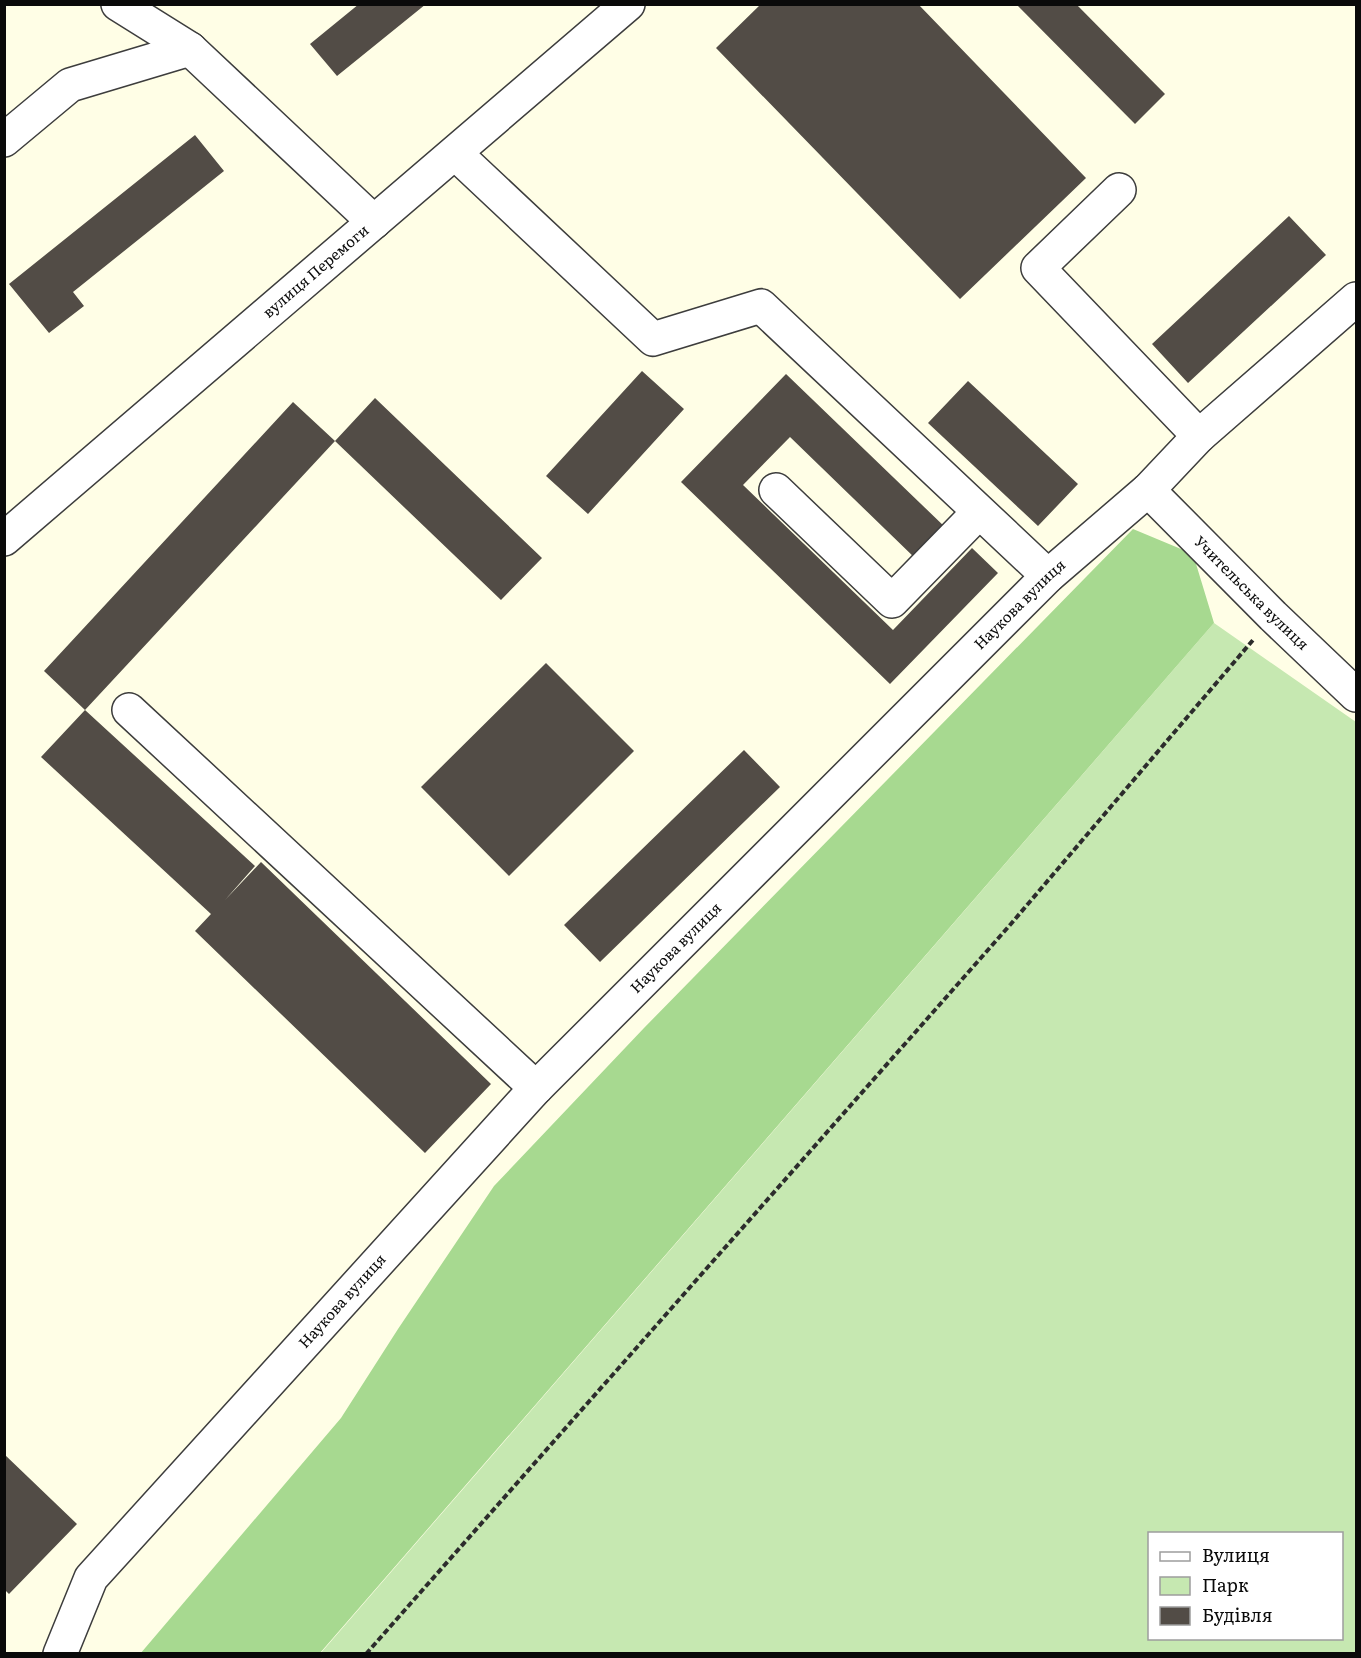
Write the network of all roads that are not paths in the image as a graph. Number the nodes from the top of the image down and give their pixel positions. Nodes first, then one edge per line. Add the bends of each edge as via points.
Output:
1 (118, 4) edge
2 (625, 5) edge
3 (190, 49) junction
4 (4, 140) edge
5 (454, 153) junction
6 (1119, 190) dead end
7 (374, 222) junction
8 (1356, 299) edge
9 (1199, 436) junction
10 (776, 490) dead end
11 (1148, 490) junction
12 (980, 512) junction
13 (4, 539) edge
14 (1048, 576) junction
15 (1356, 695) edge
16 (129, 710) dead end
17 (536, 1088) junction
18 (60, 1653) edge

1 - 3 street
2 - 5 street, вулиця Перемоги
3 - 4 street via 70,85
3 - 7 street
5 - 7 street, вулиця Перемоги
5 - 12 street via 653,339 761,306
6 - 9 street via 1038,268
7 - 13 street, вулиця Перемоги
8 - 9 street, Наукова вулиця
9 - 11 street, Наукова вулиця
10 - 12 street via 892,601
11 - 14 street, Наукова вулиця
11 - 15 street, Учительська вулиця
12 - 14 street
14 - 17 street, Наукова вулиця
16 - 17 street
17 - 18 street, Наукова вулиця via 92,1578

